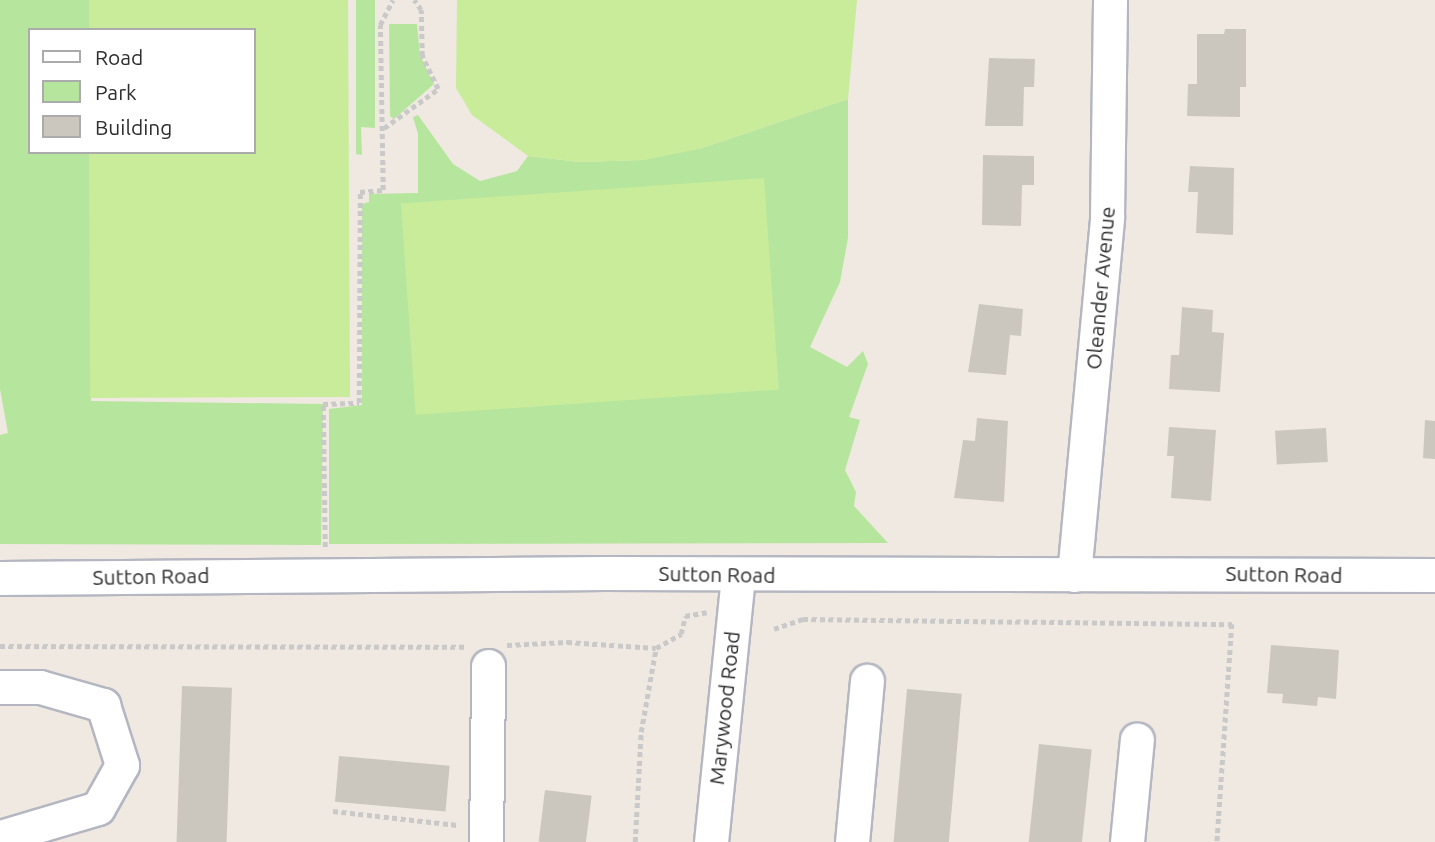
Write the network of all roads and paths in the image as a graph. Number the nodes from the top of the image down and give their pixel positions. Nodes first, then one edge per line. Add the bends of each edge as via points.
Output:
1 (393, 0) edge
2 (414, 0) edge
3 (1110, 0) edge
4 (384, 128) junction
5 (325, 548) dead end
6 (738, 575) junction
7 (1074, 575) junction
8 (1435, 575) edge
9 (0, 578) edge
10 (715, 610) dead end
11 (774, 629) dead end
12 (0, 646) edge
13 (656, 648) junction
14 (489, 653) junction
15 (867, 681) dead end
16 (0, 687) edge
17 (1137, 739) dead end
18 (332, 811) dead end
19 (462, 813) dead end
20 (0, 837) edge
21 (486, 842) edge
22 (635, 842) edge
23 (711, 842) edge
24 (852, 842) edge
25 (1127, 842) edge
26 (1217, 842) edge

1 - 4 path via 380,25
2 - 4 path via 421,10 422,56 438,89
3 - 7 street, Oleander Avenue via 1107,217
4 - 5 path via 383,190 360,192 359,403 323,404
6 - 7 street, Sutton Road
6 - 9 street, Sutton Road
6 - 23 street, Marywood Road
7 - 8 street, Sutton Road
10 - 13 path via 685,616 681,634
11 - 26 path via 803,619 1232,624
12 - 14 path
13 - 14 path via 567,642
13 - 22 path via 641,732
14 - 21 street
15 - 24 street
16 - 20 street via 40,687 103,705 122,765 98,808
17 - 25 street
18 - 19 path via 461,825

